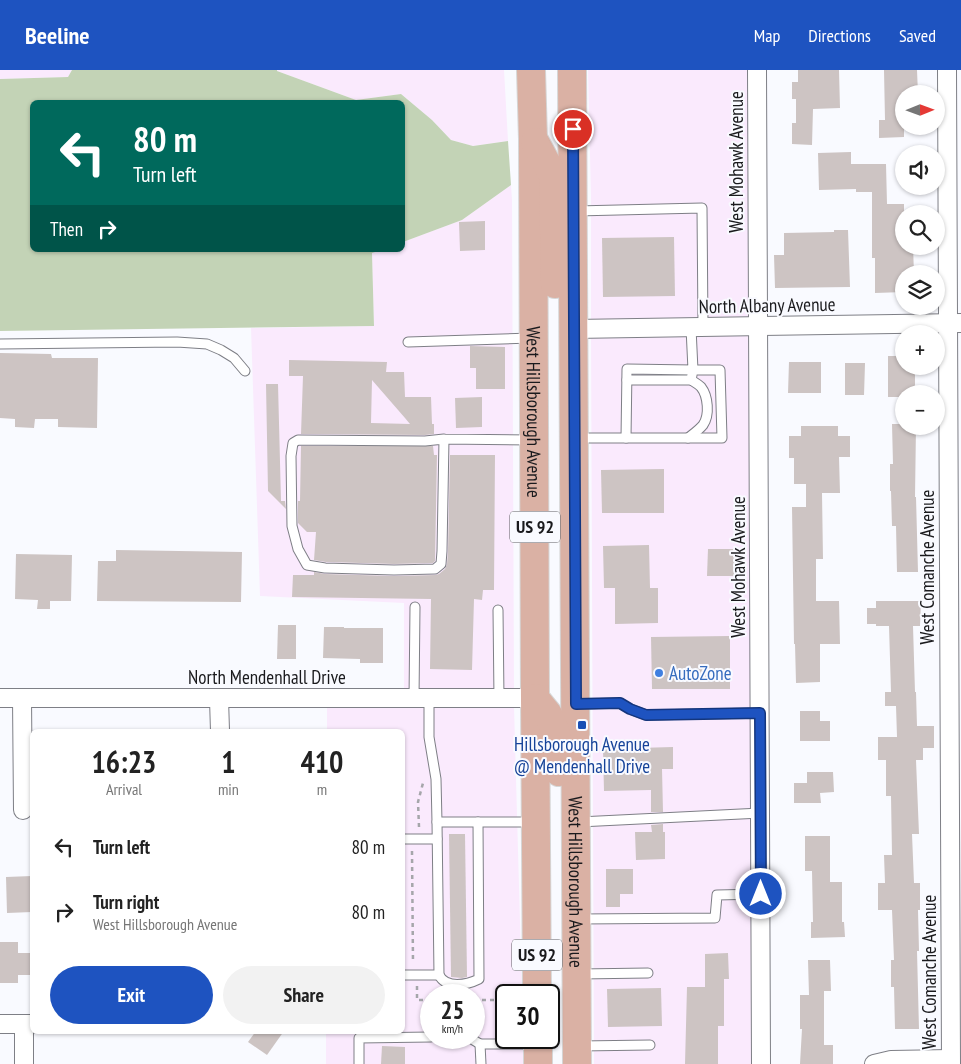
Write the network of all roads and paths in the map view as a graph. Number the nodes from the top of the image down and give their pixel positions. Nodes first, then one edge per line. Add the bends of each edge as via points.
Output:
1 (531, 70) edge
2 (557, 70) edge
3 (572, 70) edge
4 (757, 70) edge
5 (947, 70) edge
6 (572, 112) junction
7 (533, 139) junction
8 (573, 211) junction
9 (954, 323) edge
10 (758, 327) junction
11 (697, 328) junction
12 (574, 329) junction
13 (534, 338) junction
14 (408, 342) dead end
15 (0, 344) edge
16 (693, 370) junction
17 (245, 371) dead end
18 (627, 380) junction
19 (691, 380) junction
20 (574, 438) junction
21 (626, 438) junction
22 (688, 438) junction
23 (444, 439) junction
24 (534, 440) junction
25 (574, 483) junction
26 (415, 607) dead end
27 (498, 610) dead end
28 (0, 698) edge
29 (22, 698) junction
30 (535, 698) junction
31 (219, 699) junction
32 (422, 699) junction
33 (500, 699) junction
34 (576, 704) junction
35 (760, 713) junction
36 (220, 729) edge
37 (424, 780) dead end
38 (23, 810) dead end
39 (760, 813) junction
40 (437, 822) junction
41 (478, 822) junction
42 (536, 822) junction
43 (576, 822) junction
44 (405, 839) edge
45 (416, 839) junction
46 (437, 839) junction
47 (577, 882) junction
48 (761, 894) junction
49 (577, 918) junction
50 (648, 973) dead end
51 (577, 974) junction
52 (405, 975) edge
53 (415, 975) junction
54 (439, 975) junction
55 (537, 984) edge
56 (420, 1000) edge
57 (0, 1024) edge
58 (28, 1024) edge
59 (358, 1034) edge
60 (420, 1037) edge
61 (650, 1045) dead end
62 (480, 1049) edge
63 (577, 1055) edge
64 (950, 1061) edge
65 (24, 1064) edge
66 (359, 1064) edge
67 (480, 1064) edge
68 (761, 1064) edge
69 (874, 1064) edge

1 - 7 main road, West Hillsborough Avenue / US 92
2 - 6 main road via 557,79
3 - 6 main road, West Hillsborough Avenue / US 92
4 - 10 street, West Mohawk Avenue
5 - 9 street, West Comanche Avenue
6 - 8 main road, West Hillsborough Avenue / US 92
7 - 12 main road via 553,175 556,292 559,306
7 - 13 main road, West Hillsborough Avenue / US 92
8 - 11 lane via 702,208
8 - 12 main road, West Hillsborough Avenue / US 92
9 - 10 street, North Albany Avenue
9 - 64 street, West Comanche Avenue
10 - 11 street, North Albany Avenue
10 - 35 street, West Mohawk Avenue
11 - 12 street, North Albany Avenue
11 - 16 lane
12 - 20 main road, West Hillsborough Avenue / US 92
13 - 14 lane
13 - 24 main road, West Hillsborough Avenue / US 92
13 - 25 main road via 549,349 555,365 562,466 564,477
15 - 17 lane via 207,344 234,358
16 - 18 lane via 627,369
16 - 19 lane
16 - 22 lane via 720,370 722,438
18 - 19 lane
18 - 21 lane
19 - 22 lane via 702,388 707,399 703,424
20 - 21 lane
20 - 25 main road, West Hillsborough Avenue / US 92
21 - 22 lane
23 - 23 lane via 298,440 293,443 292,526 298,549 307,565 394,570 435,569 441,564
23 - 24 lane
24 - 30 main road, West Hillsborough Avenue / US 92
25 - 34 main road, West Hillsborough Avenue / US 92
26 - 32 lane
27 - 33 lane
28 - 29 street, North Mendenhall Drive
29 - 31 street, North Mendenhall Drive
29 - 38 street
30 - 33 street, North Mendenhall Drive
30 - 42 main road, West Hillsborough Avenue / US 92
30 - 47 main road via 548,714 556,732 560,831 565,858
31 - 32 street, North Mendenhall Drive
31 - 36 street
32 - 33 street, North Mendenhall Drive
32 - 40 lane via 436,779
34 - 35 lane via 620,703 646,715
34 - 43 main road, West Hillsborough Avenue / US 92
35 - 39 street, West Mohawk Avenue
37 - 45 path via 418,802
39 - 43 lane
39 - 48 street, West Mohawk Avenue
40 - 41 lane
40 - 46 lane
41 - 42 lane
41 - 54 lane via 479,980 470,984 448,984
42 - 55 main road, West Hillsborough Avenue / US 92
43 - 47 main road, West Hillsborough Avenue / US 92
44 - 45 lane
45 - 46 lane
45 - 53 path via 412,851
46 - 54 lane
47 - 49 main road, West Hillsborough Avenue / US 92
48 - 49 lane via 717,895 716,918
48 - 68 street, West Mohawk Avenue
49 - 51 main road, West Hillsborough Avenue / US 92
50 - 51 lane
51 - 63 main road, West Hillsborough Avenue / US 92
52 - 53 lane
53 - 54 lane
53 - 56 path via 417,1000
57 - 58 street
58 - 65 street
59 - 60 lane
59 - 66 lane
61 - 63 lane
62 - 67 lane
64 - 69 street via 891,1060

